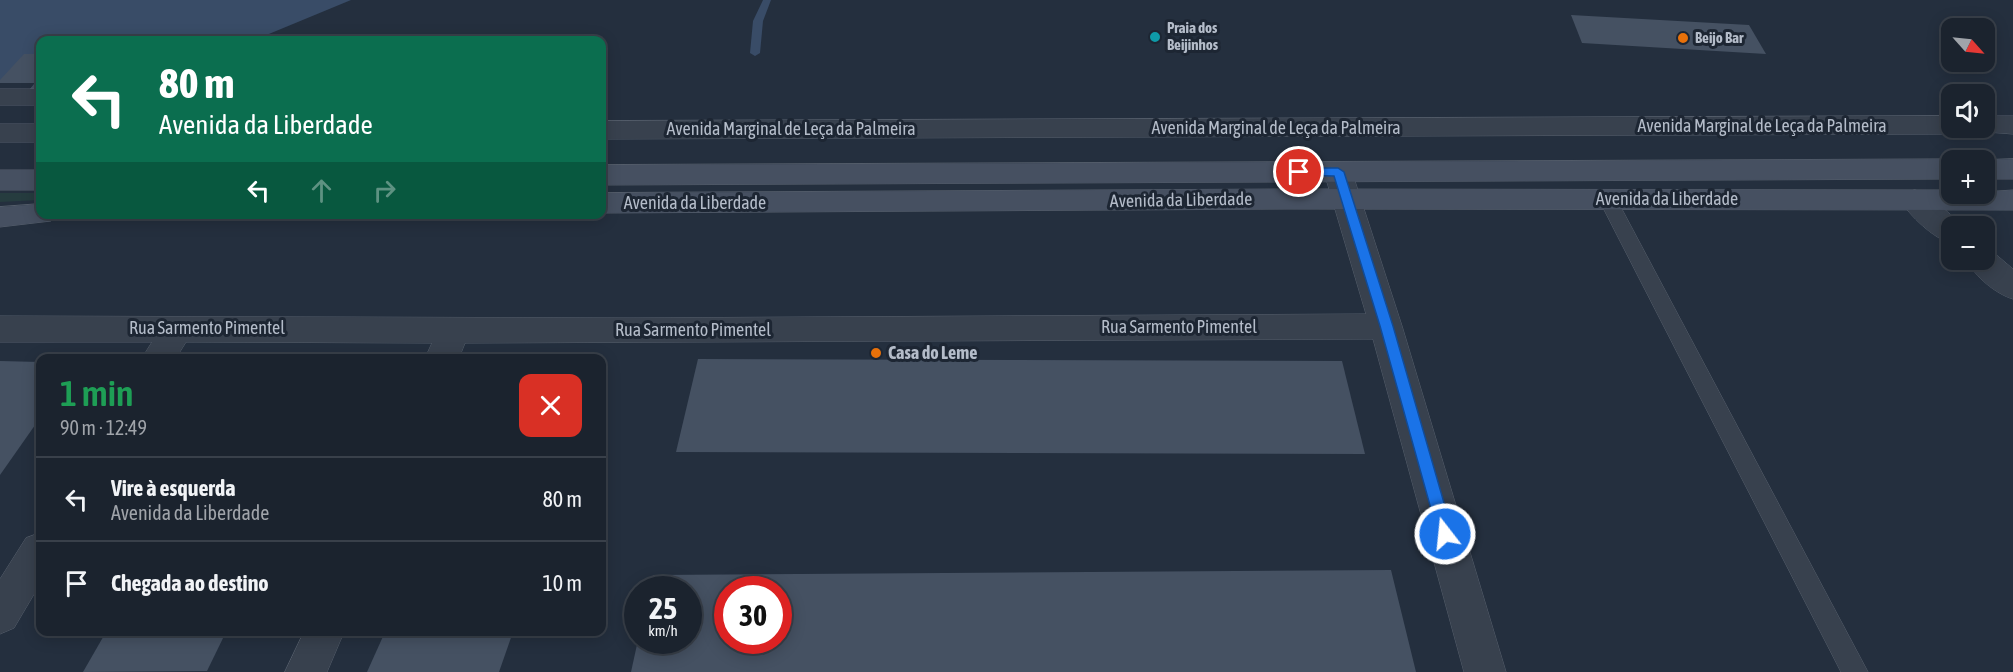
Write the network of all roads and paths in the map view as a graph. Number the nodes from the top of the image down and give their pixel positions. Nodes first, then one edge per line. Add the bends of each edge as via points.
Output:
1 (0, 97) edge
2 (36, 97) edge
3 (2013, 124) edge
4 (1941, 125) edge
5 (1995, 125) edge
6 (606, 130) edge
7 (36, 133) edge
8 (0, 134) edge
9 (1941, 169) edge
10 (1995, 169) edge
11 (2013, 169) edge
12 (606, 175) edge
13 (0, 180) edge
14 (36, 180) edge
15 (1342, 186) junction
16 (1607, 198) junction
17 (1915, 200) junction
18 (2013, 200) edge
19 (606, 203) edge
20 (36, 214) edge
21 (0, 217) edge
22 (1941, 223) edge
23 (1993, 270) edge
24 (2013, 287) edge
25 (1386, 326) junction
26 (178, 328) junction
27 (0, 329) edge
28 (448, 344) edge
29 (162, 354) edge
30 (36, 556) edge
31 (0, 615) edge
32 (322, 636) edge
33 (306, 672) edge
34 (1485, 672) edge
35 (1855, 672) edge

1 - 2 street
3 - 5 street
4 - 6 street, Avenida Marginal de Leça da Palmeira
7 - 8 street
9 - 15 main road, Avenida da Liberdade
10 - 11 main road
12 - 15 main road, Avenida da Liberdade
13 - 14 main road
15 - 16 main road, Avenida da Liberdade
15 - 19 main road, Avenida da Liberdade
15 - 25 street
16 - 17 main road, Avenida da Liberdade
16 - 35 lane
17 - 18 main road, Avenida da Liberdade
17 - 22 street
20 - 21 main road
23 - 24 street
25 - 28 street, Rua Sarmento Pimentel via 631,331
25 - 34 street
26 - 27 street, Rua Sarmento Pimentel
26 - 28 street, Rua Sarmento Pimentel
26 - 29 street
30 - 31 street
32 - 33 street

